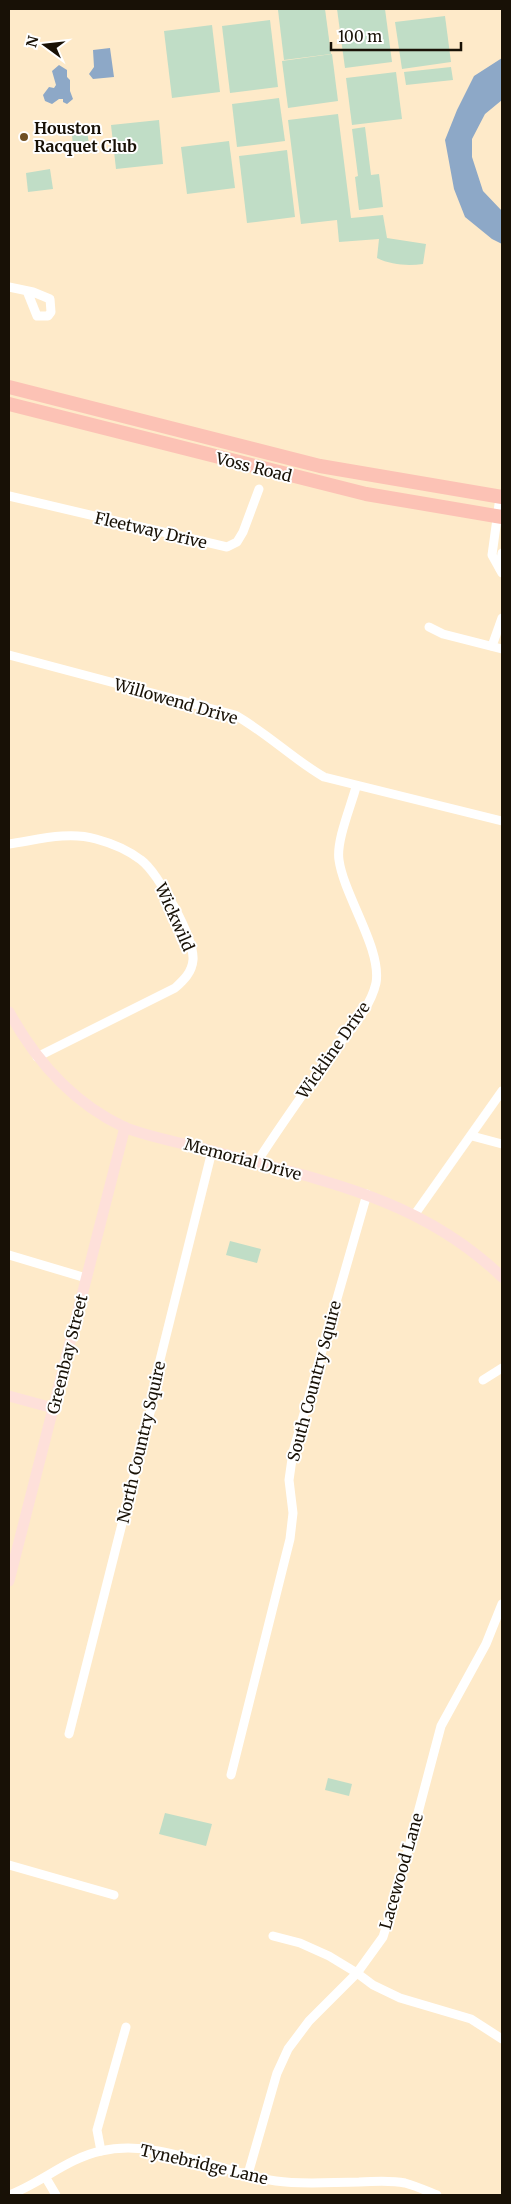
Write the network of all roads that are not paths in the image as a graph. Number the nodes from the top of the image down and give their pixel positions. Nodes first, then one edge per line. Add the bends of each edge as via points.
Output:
1 (9, 287) edge
2 (27, 291) dead end
3 (9, 388) edge
4 (9, 404) edge
5 (115, 413) junction
6 (110, 430) junction
7 (216, 439) junction
8 (211, 456) junction
9 (416, 484) junction
10 (259, 489) dead end
11 (9, 496) edge
12 (501, 497) edge
13 (412, 502) junction
14 (500, 517) edge
15 (502, 553) edge
16 (501, 571) edge
17 (502, 618) edge
18 (429, 627) dead end
19 (492, 646) junction
20 (502, 649) edge
21 (9, 655) edge
22 (356, 786) junction
23 (502, 821) edge
24 (9, 844) edge
25 (9, 1012) edge
26 (37, 1058) junction
27 (502, 1091) edge
28 (125, 1127) junction
29 (472, 1136) junction
30 (502, 1144) edge
31 (212, 1151) junction
32 (257, 1162) junction
33 (367, 1194) junction
34 (415, 1214) junction
35 (9, 1255) edge
36 (502, 1277) edge
37 (86, 1278) junction
38 (502, 1368) edge
39 (483, 1380) dead end
40 (9, 1396) edge
41 (53, 1408) junction
42 (9, 1581) edge
43 (502, 1604) edge
44 (69, 1734) dead end
45 (231, 1775) dead end
46 (9, 1865) edge
47 (114, 1895) dead end
48 (272, 1936) dead end
49 (357, 1972) junction
50 (126, 2027) dead end
51 (502, 2039) edge
52 (101, 2150) junction
53 (248, 2174) junction
54 (46, 2178) junction
55 (9, 2195) edge
56 (56, 2195) edge
57 (437, 2195) edge

1 - 2 street
3 - 5 main road, Voss Road
4 - 6 main road, Voss Road
5 - 6 main road
5 - 7 main road, Voss Road
6 - 8 main road, Voss Road
7 - 8 main road
7 - 9 main road, Voss Road via 320,466
8 - 13 main road, Voss Road
9 - 12 main road, Voss Road
9 - 13 main road
10 - 11 street, Fleetway Drive via 243,532 237,542 227,547
12 - 14 street
13 - 14 main road, Voss Road
14 - 16 street via 492,555
15 - 16 street
17 - 19 street
18 - 19 street
19 - 20 street
21 - 22 street, Willowend Drive via 236,715 324,778
22 - 23 street, Willowend Drive
22 - 32 street, Wickline Drive via 338,858 374,955 376,982 366,1007
24 - 26 street, Wickwild via 74,835 110,844 141,860 164,886 193,958 191,970 175,988
25 - 26 street, Memorial Drive
26 - 28 street, Memorial Drive via 78,1099
27 - 29 street
28 - 31 street, Memorial Drive
28 - 37 street, Greenbay Street
29 - 30 street
29 - 34 street
31 - 32 street, Memorial Drive
31 - 44 street, North Country Squire
32 - 33 street, Memorial Drive
33 - 34 street, Memorial Drive
33 - 45 street, South Country Squire via 293,1452 290,1539
34 - 36 street, Memorial Drive via 467,1247
35 - 37 street
37 - 41 street, Greenbay Street
38 - 39 street
40 - 41 street
41 - 42 street, Greenbay Street
43 - 49 street, Lacewood Lane via 486,1644 441,1726 383,1937
46 - 47 street
48 - 49 street via 329,1956
49 - 51 street via 373,1985 400,1998 471,2019
49 - 53 street, Lacewood Lane via 288,2049 277,2073
50 - 52 street via 97,2130
52 - 53 street, Tynebridge Lane via 132,2148 161,2151 223,2170
52 - 54 street, Tynebridge Lane via 72,2161
53 - 57 street, Tynebridge Lane via 275,2181 305,2183 403,2183
54 - 55 street, Tynebridge Lane
54 - 56 street

